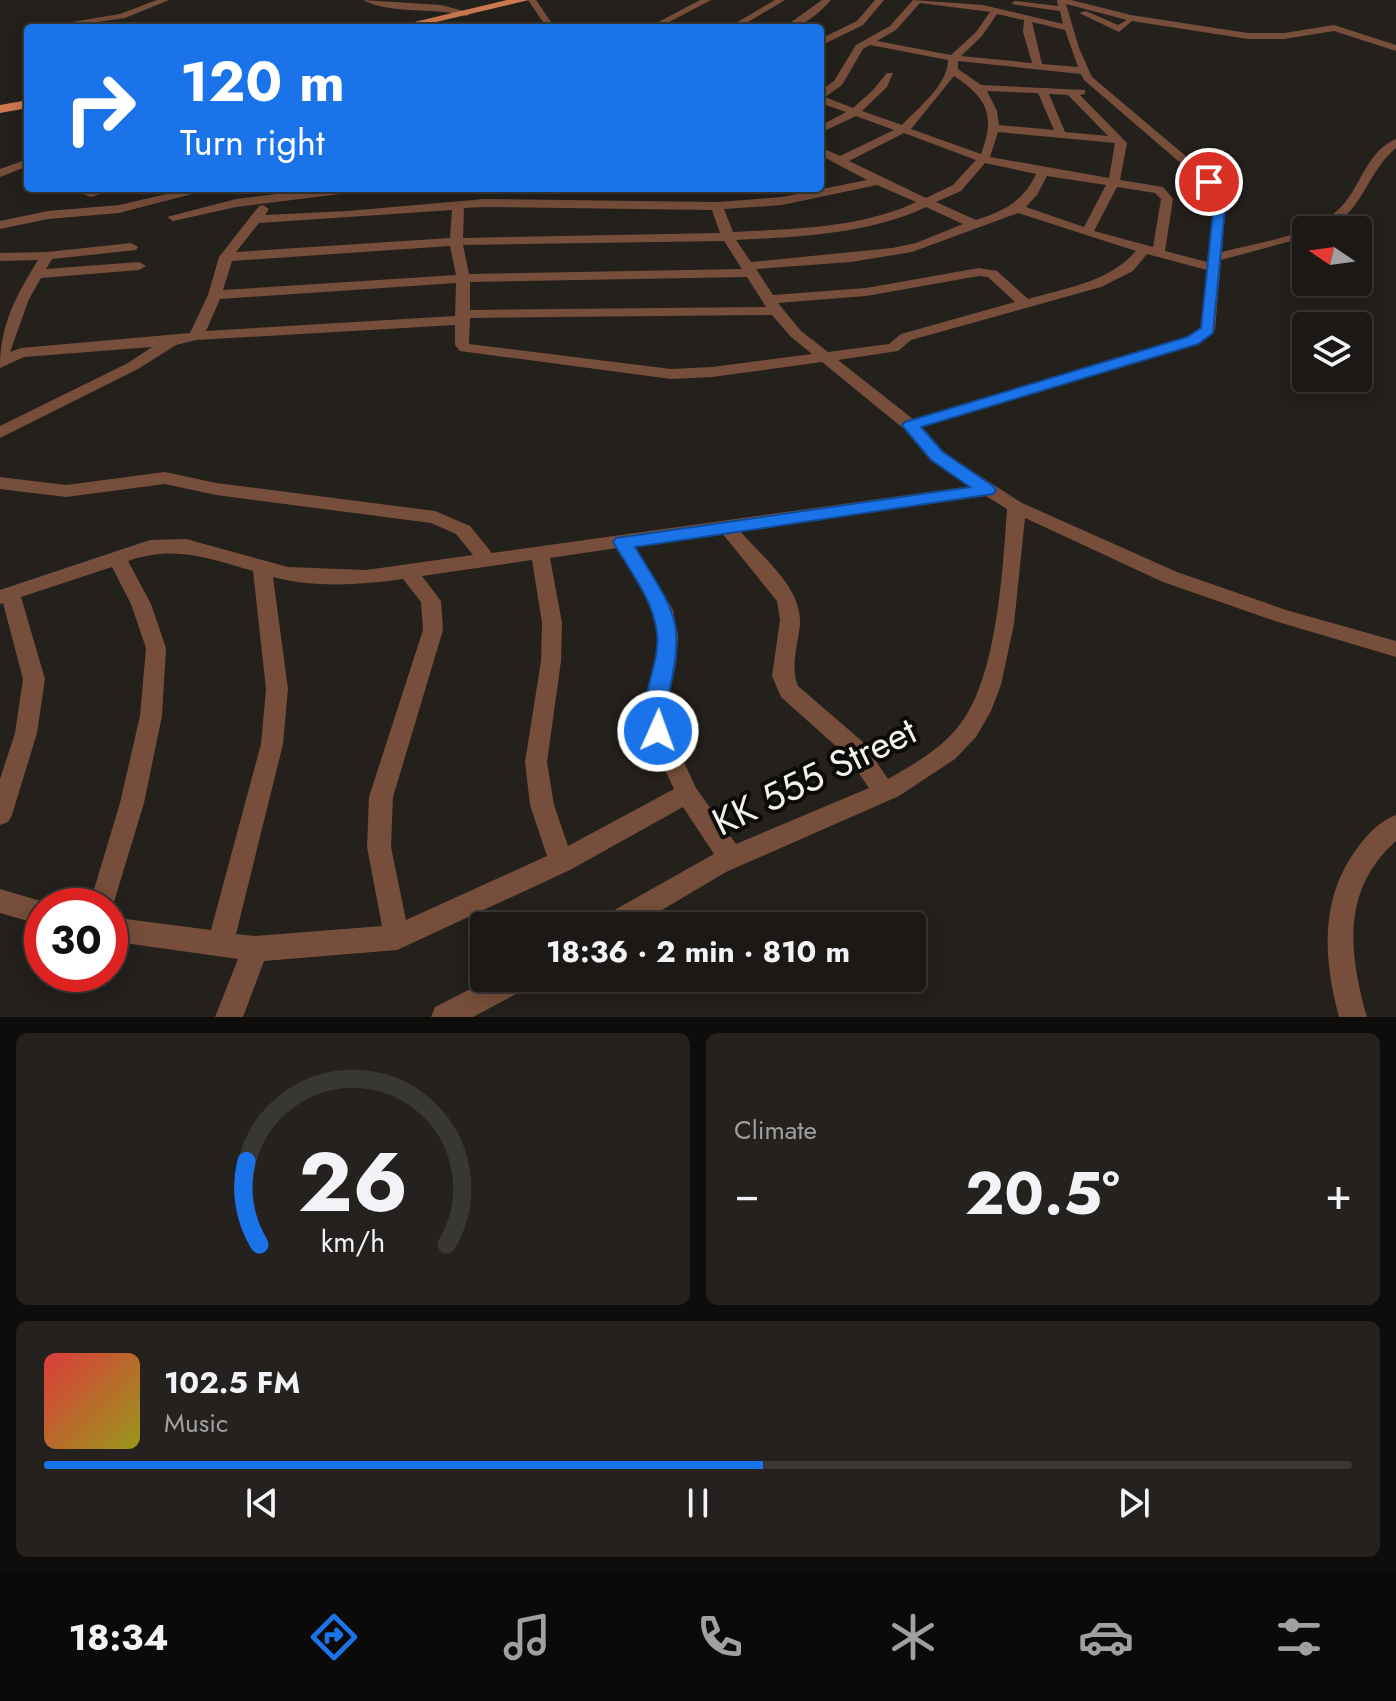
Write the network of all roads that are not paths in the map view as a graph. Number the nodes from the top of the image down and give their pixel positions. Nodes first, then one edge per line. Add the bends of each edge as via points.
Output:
1 (165, 0) edge
2 (367, 0) edge
3 (523, 0) edge
4 (532, 0) edge
5 (680, 0) edge
6 (781, 0) edge
7 (827, 0) edge
8 (880, 0) edge
9 (919, 0) edge
10 (704, 2) edge
11 (1016, 2) edge
12 (964, 3) edge
13 (1082, 6) junction
14 (1063, 9) junction
15 (1002, 12) junction
16 (1169, 12) dead end
17 (467, 13) junction
18 (1028, 18) junction
19 (1128, 22) dead end
20 (1164, 22) junction
21 (66, 24) edge
22 (414, 24) edge
23 (548, 24) edge
24 (659, 24) edge
25 (738, 24) edge
26 (794, 24) edge
27 (1069, 28) junction
28 (824, 41) edge
29 (869, 42) junction
30 (1396, 48) edge
31 (836, 53) edge
32 (953, 64) junction
33 (1038, 68) junction
34 (1084, 71) junction
35 (890, 75) dead end
36 (978, 88) junction
37 (1042, 90) junction
38 (1070, 91) junction
39 (1104, 93) junction
40 (824, 94) edge
41 (824, 99) edge
42 (24, 105) edge
43 (0, 109) edge
44 (859, 112) junction
45 (824, 128) edge
46 (906, 128) junction
47 (994, 128) junction
48 (1061, 135) junction
49 (1119, 140) junction
50 (1396, 142) edge
51 (824, 152) edge
52 (984, 159) junction
53 (842, 160) junction
54 (24, 164) edge
55 (1043, 172) junction
56 (0, 173) edge
57 (878, 181) junction
58 (1114, 182) junction
59 (192, 192) edge
60 (323, 192) edge
61 (352, 192) edge
62 (506, 192) edge
63 (753, 192) edge
64 (271, 199) junction
65 (484, 203) junction
66 (757, 203) junction
67 (927, 203) junction
68 (458, 205) junction
69 (717, 206) junction
70 (1019, 209) junction
71 (348, 215) junction
72 (1340, 216) edge
73 (173, 217) dead end
74 (256, 219) junction
75 (975, 224) junction
76 (0, 225) edge
77 (1087, 233) junction
78 (728, 237) junction
79 (1292, 238) edge
80 (456, 242) junction
81 (131, 247) dead end
82 (1150, 252) junction
83 (47, 256) junction
84 (0, 257) edge
85 (226, 257) junction
86 (1214, 263) junction
87 (139, 266) dead end
88 (749, 269) junction
89 (36, 274) junction
90 (463, 278) junction
91 (215, 295) junction
92 (1027, 305) junction
93 (771, 306) junction
94 (463, 317) junction
95 (196, 336) junction
96 (172, 341) junction
97 (823, 356) junction
98 (0, 361) edge
99 (910, 425) junction
100 (0, 433) edge
101 (0, 483) edge
102 (987, 490) junction
103 (1016, 507) junction
104 (727, 527) junction
105 (623, 542) junction
106 (540, 554) junction
107 (116, 557) junction
108 (489, 562) junction
109 (262, 568) junction
110 (409, 573) junction
111 (5, 595) edge
112 (1396, 649) edge
113 (884, 792) junction
114 (687, 793) junction
115 (0, 815) edge
116 (1396, 826) edge
117 (731, 858) junction
118 (561, 862) junction
119 (107, 888) edge
120 (0, 901) edge
121 (24, 908) edge
122 (636, 912) edge
123 (128, 932) edge
124 (397, 937) junction
125 (220, 946) junction
126 (255, 949) junction
127 (493, 992) edge
128 (229, 1017) edge
129 (445, 1017) edge
130 (1353, 1017) edge

1 - 21 street via 122,16
2 - 17 street via 434,4
3 - 17 main road
4 - 23 street
5 - 10 street
6 - 25 street
7 - 26 street
8 - 28 street via 860,23
9 - 12 street via 947,8
9 - 29 street via 893,28
10 - 24 street
11 - 14 street
11 - 15 street
12 - 15 street
13 - 14 street via 1061,0
13 - 19 street via 1072,7 1108,26 1119,29
13 - 20 street
14 - 27 street
15 - 18 street
15 - 32 street
16 - 20 street
17 - 22 main road
18 - 27 street
18 - 33 street
20 - 30 street via 1200,22 1234,34 1274,37 1334,28
27 - 34 street
29 - 31 street
29 - 32 street
31 - 40 street via 838,83
32 - 33 street
32 - 36 street
32 - 46 street via 940,90
33 - 34 street
34 - 39 street
35 - 44 street
36 - 37 street
36 - 47 street via 995,119
37 - 38 street
37 - 48 street
38 - 39 street
38 - 49 street
39 - 86 street via 1216,191 1220,213
41 - 44 street
42 - 43 main road
44 - 45 street
44 - 46 street
46 - 52 street
46 - 53 street
47 - 48 street
47 - 52 street
48 - 49 street
49 - 58 street
50 - 72 street via 1374,162
51 - 53 street
52 - 55 street
52 - 67 street via 949,194
53 - 57 street
54 - 56 street
55 - 58 street
55 - 70 street
57 - 66 street
57 - 67 street
58 - 77 street
58 - 82 street via 1166,194
59 - 76 street via 119,209
60 - 64 street
61 - 71 street
62 - 65 street
63 - 66 street
64 - 73 street
64 - 74 street
65 - 68 street
65 - 69 street
66 - 69 street
67 - 75 street
67 - 78 street via 850,226
68 - 71 street
68 - 80 street
69 - 78 street
70 - 75 street
70 - 77 street
71 - 74 street
74 - 85 street
75 - 88 street via 911,248
77 - 82 street
78 - 80 street
78 - 88 street
79 - 86 street
80 - 85 street
80 - 90 street
81 - 83 street
82 - 86 street
82 - 92 street via 1115,277
83 - 84 street
83 - 89 street
85 - 91 street
86 - 99 street via 1208,330 1193,341
87 - 89 street
88 - 90 street
88 - 93 street
89 - 98 street
90 - 91 street
90 - 94 street
91 - 95 street
92 - 93 street via 992,274 979,272
92 - 97 street via 906,337 893,348
93 - 94 street
93 - 97 street
94 - 95 street
94 - 97 street via 462,345 472,350 646,372 712,372
95 - 96 street
96 - 98 street via 21,353
96 - 100 street
97 - 99 street
99 - 102 street via 937,456
101 - 108 street via 66,491 165,478 435,517 463,530
102 - 103 street
102 - 104 street
103 - 112 street via 1170,577
103 - 113 street, KK 555 Street via 1010,588 988,695 969,730 940,759
104 - 105 street
104 - 113 street via 787,599 790,620 783,676 789,691 855,749
105 - 106 street
105 - 114 street via 663,610 667,650 655,707 658,731
106 - 108 street
106 - 118 street via 552,623 536,762 542,805
107 - 109 street via 150,547 186,546
107 - 111 street
107 - 119 street via 156,648 148,730
108 - 110 street
109 - 110 street via 318,576
109 - 125 street via 277,689 272,744
110 - 124 street via 431,601 433,630 381,797 379,847
111 - 115 street via 34,679 26,733
113 - 117 street, KK 555 Street
114 - 117 street
114 - 118 street
116 - 130 street via 1368,853 1348,887 1341,918 1337,944
117 - 122 street, KK 555 Street
118 - 124 street
120 - 121 street
123 - 125 street
124 - 126 street
125 - 126 street
126 - 128 street
127 - 129 street

